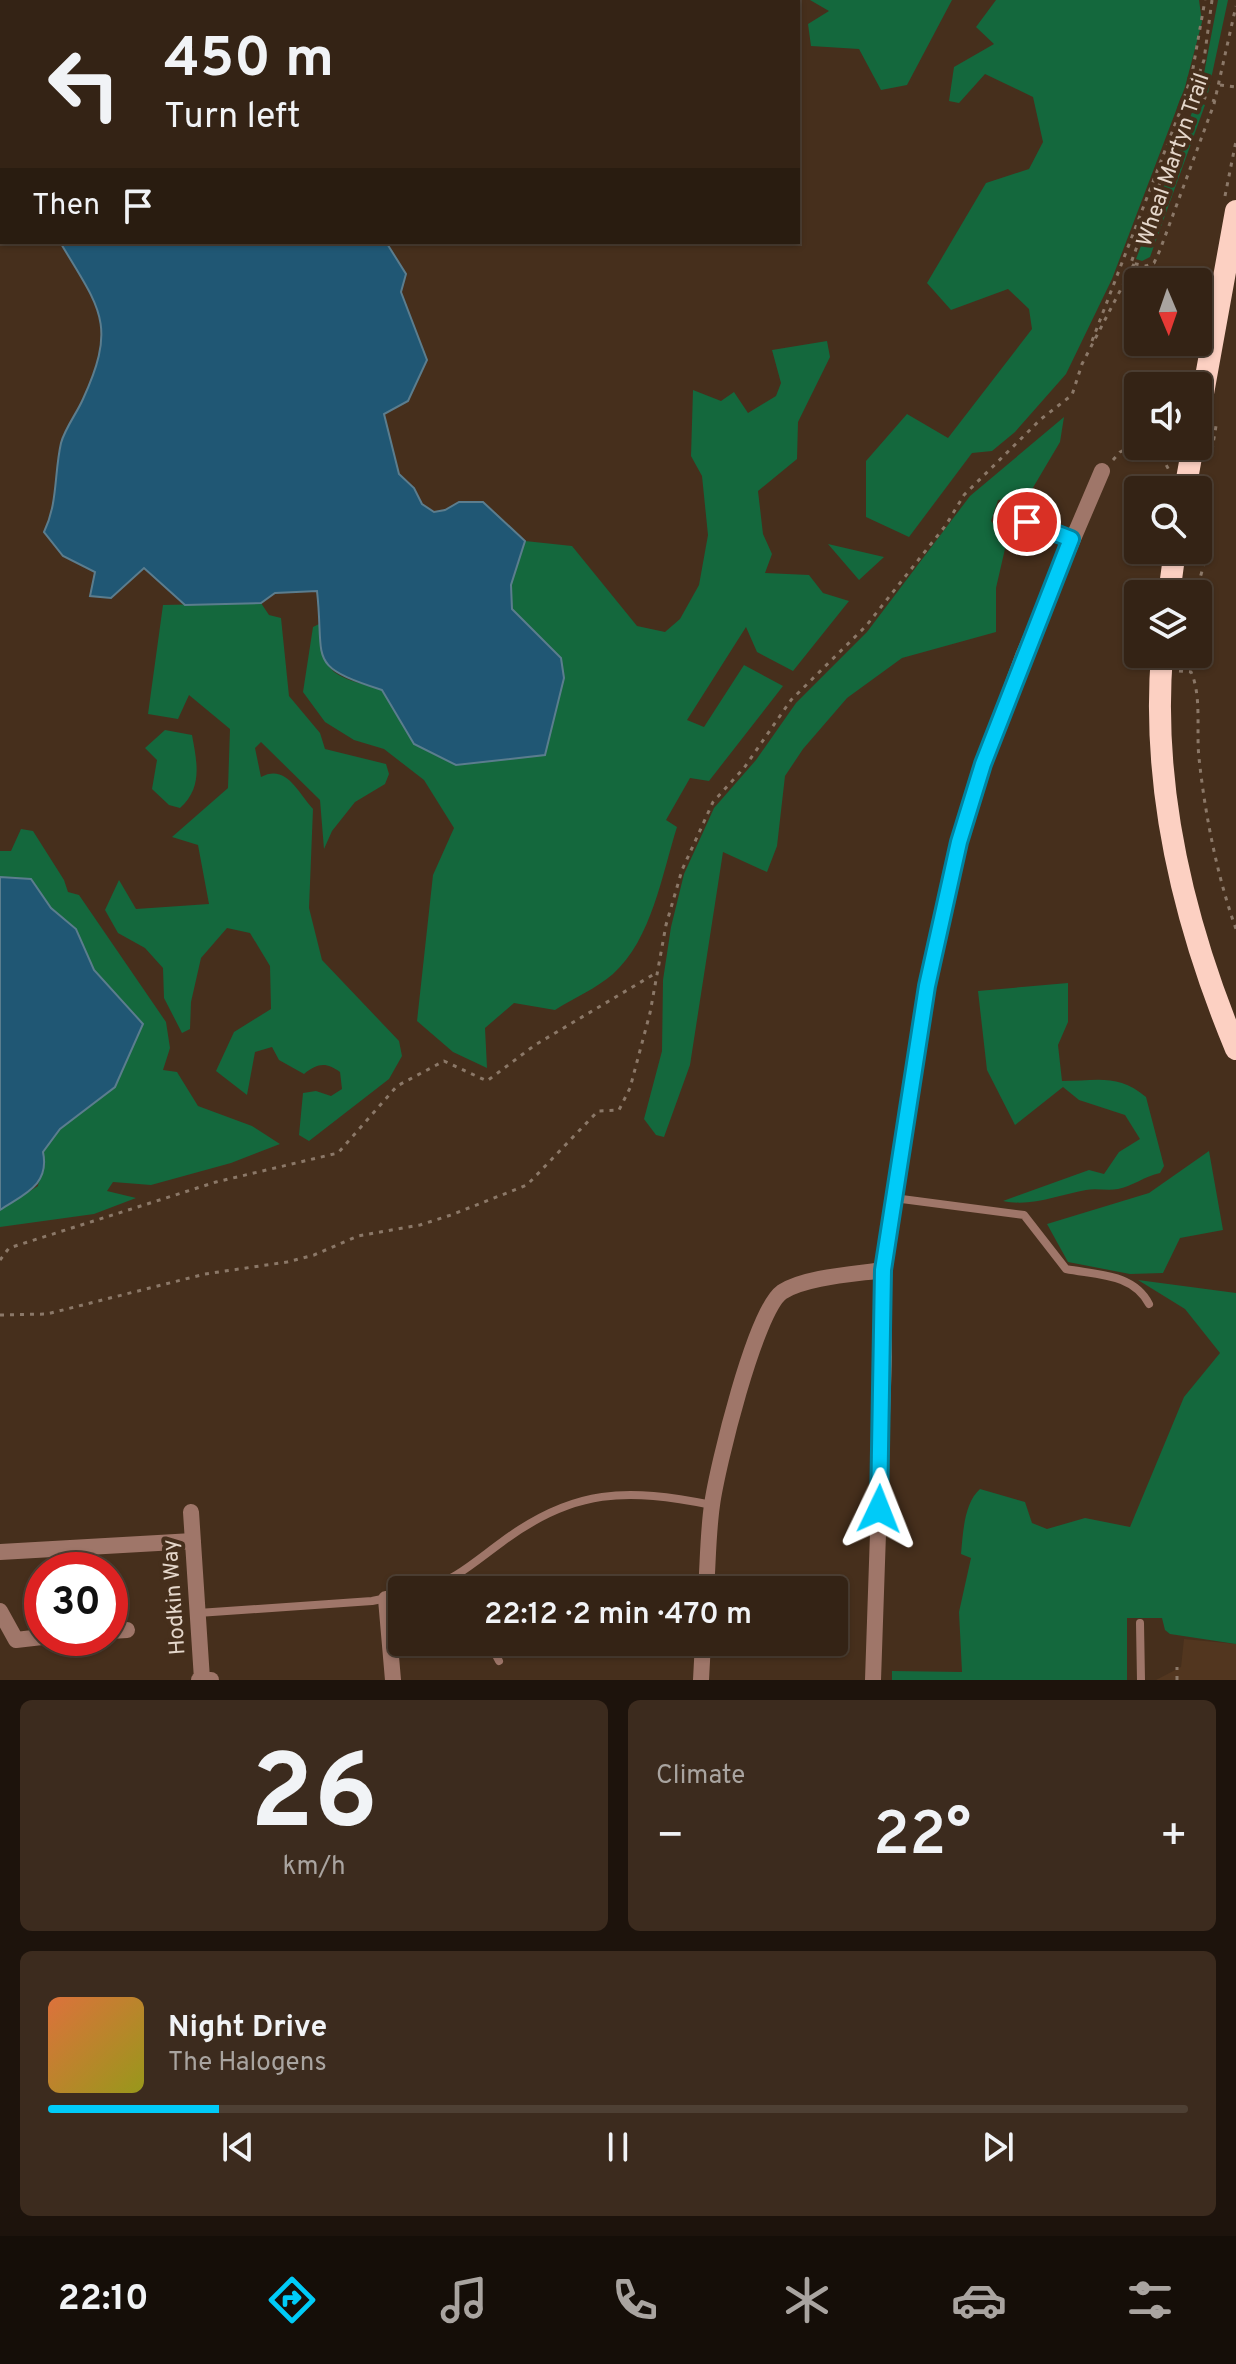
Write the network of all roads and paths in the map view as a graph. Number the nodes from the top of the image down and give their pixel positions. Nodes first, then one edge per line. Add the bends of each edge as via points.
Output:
1 (1205, 0) edge
2 (1212, 0) edge
3 (1236, 6) edge
4 (1219, 84) junction
5 (1236, 87) edge
6 (1193, 94) junction
7 (1215, 101) junction
8 (1236, 211) edge
9 (1134, 264) junction
10 (1082, 364) junction
11 (1212, 386) edge
12 (1124, 450) edge
13 (1209, 467) dead end
14 (1102, 471) joint
15 (1027, 522) dead end
16 (1071, 539) junction
17 (1201, 580) edge
18 (1169, 668) edge
19 (1177, 668) edge
20 (1179, 671) junction
21 (1178, 685) dead end
22 (1236, 929) edge
23 (657, 972) junction
24 (1236, 1049) edge
25 (893, 1198) junction
26 (0, 1260) edge
27 (883, 1270) junction
28 (1149, 1304) dead end
29 (0, 1315) edge
30 (712, 1505) junction
31 (191, 1512) dead end
32 (193, 1541) junction
33 (0, 1552) edge
34 (454, 1576) edge
35 (707, 1576) edge
36 (388, 1597) edge
37 (0, 1611) edge
38 (198, 1613) junction
39 (1140, 1623) dead end
40 (24, 1639) edge
41 (393, 1656) edge
42 (496, 1656) edge
43 (702, 1656) edge
44 (499, 1661) dead end
45 (1177, 1667) dead end
46 (200, 1680) edge
47 (211, 1680) edge
48 (393, 1680) edge
49 (701, 1680) edge
50 (873, 1680) edge
51 (1141, 1680) edge
52 (1177, 1680) edge

1 - 10 path via 1179,114
2 - 6 path, Wheal Martyn Trail via 1204,60
3 - 4 path, Wheal Martyn Trail
4 - 5 path
4 - 7 path, Wheal Martyn Trail
6 - 7 path
6 - 9 path, Wheal Martyn Trail
7 - 9 path, Wheal Martyn Trail via 1154,263
8 - 11 highway
9 - 10 path
10 - 23 path via 1072,395 964,495 866,626 791,700 713,802 682,870
12 - 14 path
13 - 17 path
14 - 16 street
15 - 16 lane
16 - 25 street via 993,737 959,842 927,986
18 - 24 highway via 1160,727 1178,874 1193,934
19 - 20 path
20 - 21 path
20 - 22 path via 1191,672 1195,681 1202,790
23 - 26 path via 535,1045 487,1081 444,1061 397,1086 338,1153 216,1182 9,1248
23 - 29 path via 630,1088 619,1110 598,1111 527,1185 420,1225 358,1236 314,1255 205,1274 47,1314
25 - 27 street
25 - 28 lane via 1024,1215 1066,1269 1127,1282 1143,1291
27 - 30 street via 782,1292 771,1307 745,1377
27 - 50 street
30 - 34 lane via 663,1496 581,1498 548,1511
30 - 35 street
31 - 32 street, Hodkin Way
32 - 33 street
32 - 38 street, Hodkin Way
36 - 38 lane
37 - 40 street via 16,1640
38 - 46 street, Hodkin Way
39 - 51 lane
41 - 48 street
42 - 44 lane
43 - 49 street
45 - 52 path
46 - 47 street

